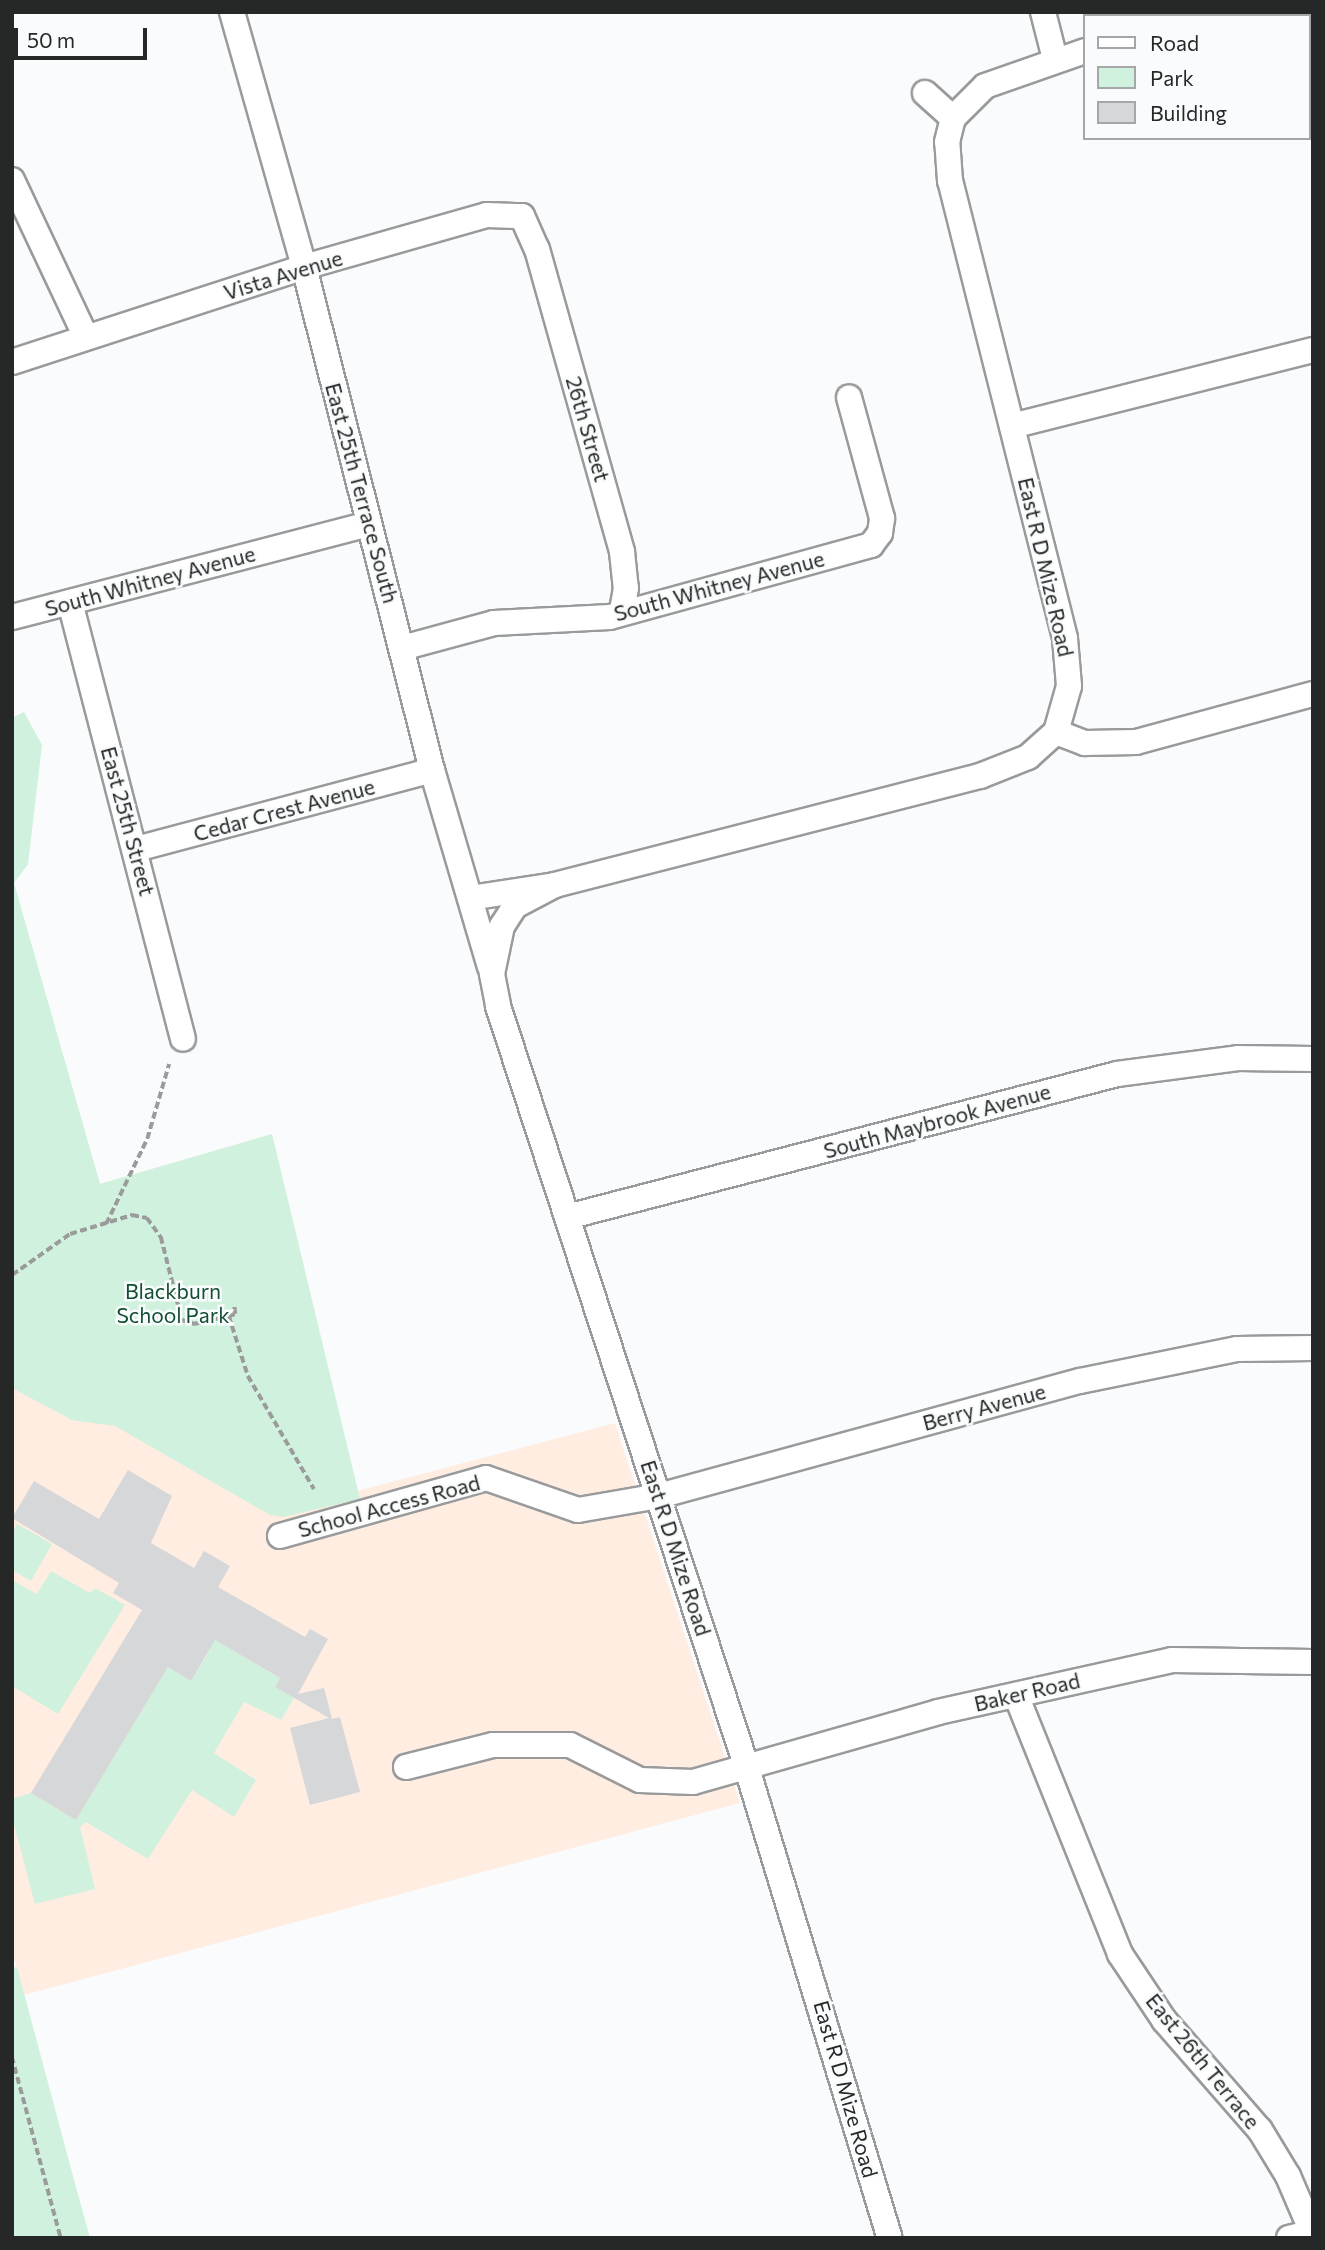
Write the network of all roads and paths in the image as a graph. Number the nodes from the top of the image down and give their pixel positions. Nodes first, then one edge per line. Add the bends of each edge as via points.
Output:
1 (232, 12) edge
2 (1042, 12) edge
3 (1084, 51) edge
4 (1055, 59) junction
5 (925, 93) dead end
6 (953, 118) junction
7 (12, 180) edge
8 (537, 249) joint
9 (303, 267) junction
10 (86, 337) junction
11 (1313, 350) edge
12 (12, 362) edge
13 (849, 397) dead end
14 (1012, 426) junction
15 (369, 524) junction
16 (70, 602) junction
17 (622, 610) junction
18 (12, 617) edge
19 (402, 648) junction
20 (1313, 694) edge
21 (1056, 732) junction
22 (432, 770) junction
23 (136, 849) junction
24 (555, 885) junction
25 (470, 898) junction
26 (492, 974) junction
27 (183, 1039) dead end
28 (1313, 1059) edge
29 (169, 1064) dead end
30 (568, 1217) junction
31 (106, 1224) junction
32 (12, 1275) edge
33 (234, 1307) dead end
34 (229, 1316) junction
35 (1313, 1348) edge
36 (314, 1489) dead end
37 (659, 1496) junction
38 (280, 1536) dead end
39 (1313, 1662) edge
40 (1017, 1695) junction
41 (746, 1765) junction
42 (406, 1767) dead end
43 (12, 2057) edge
44 (1313, 2232) edge
45 (61, 2238) edge
46 (890, 2238) edge
47 (1289, 2238) edge

1 - 9 street, East 25th Terrace South
2 - 4 street
3 - 4 street
4 - 6 street via 985,86
5 - 6 street
6 - 14 street, East R D Mize Road via 947,142 950,181
7 - 10 street
8 - 9 street, Vista Avenue via 522,216 487,215
8 - 17 street, 26th Street via 622,552 626,588
9 - 10 street, Vista Avenue
9 - 15 street, East 25th Terrace South
10 - 12 street, Vista Avenue
11 - 14 street
13 - 17 street, South Whitney Avenue via 882,518 880,533 871,545 636,611
14 - 21 street, East R D Mize Road via 1069,665 1069,686
15 - 16 street, South Whitney Avenue
15 - 19 street, East 25th Terrace South
16 - 18 street, South Whitney Avenue
16 - 23 street, East 25th Street
17 - 19 street, South Whitney Avenue via 593,619 531,618 494,623
19 - 22 street, East 25th Terrace South
20 - 21 street via 1136,742 1085,743
21 - 24 street, East R D Mize Road via 1028,757 980,776
22 - 23 street, Cedar Crest Avenue
22 - 25 street, East 25th Terrace South
23 - 27 street, East 25th Street
24 - 25 street, East R D Mize Road
24 - 26 street, East R D Mize Road via 515,906 495,946
25 - 26 street, East 25th Terrace South
26 - 30 street, East R D Mize Road via 498,1006
28 - 30 street, South Maybrook Avenue via 1238,1058 1117,1074
29 - 31 path via 147,1139
30 - 37 street, East R D Mize Road
31 - 32 path via 70,1234
31 - 34 path via 132,1215 154,1225 178,1312 187,1323
33 - 34 path via 235,1314
34 - 36 path via 248,1376
35 - 37 street, Berry Avenue via 1237,1349 1080,1381
37 - 38 street, School Access Road via 578,1510 486,1478
37 - 41 street, East R D Mize Road
39 - 40 street, Baker Road via 1172,1660
40 - 41 street, Baker Road
40 - 44 street, East 26th Terrace via 1120,1954 1164,2020 1260,2130 1288,2176
41 - 42 street, Baker Road via 693,1782 640,1780 570,1745 493,1745
41 - 46 street, East R D Mize Road
43 - 45 path
44 - 47 street

